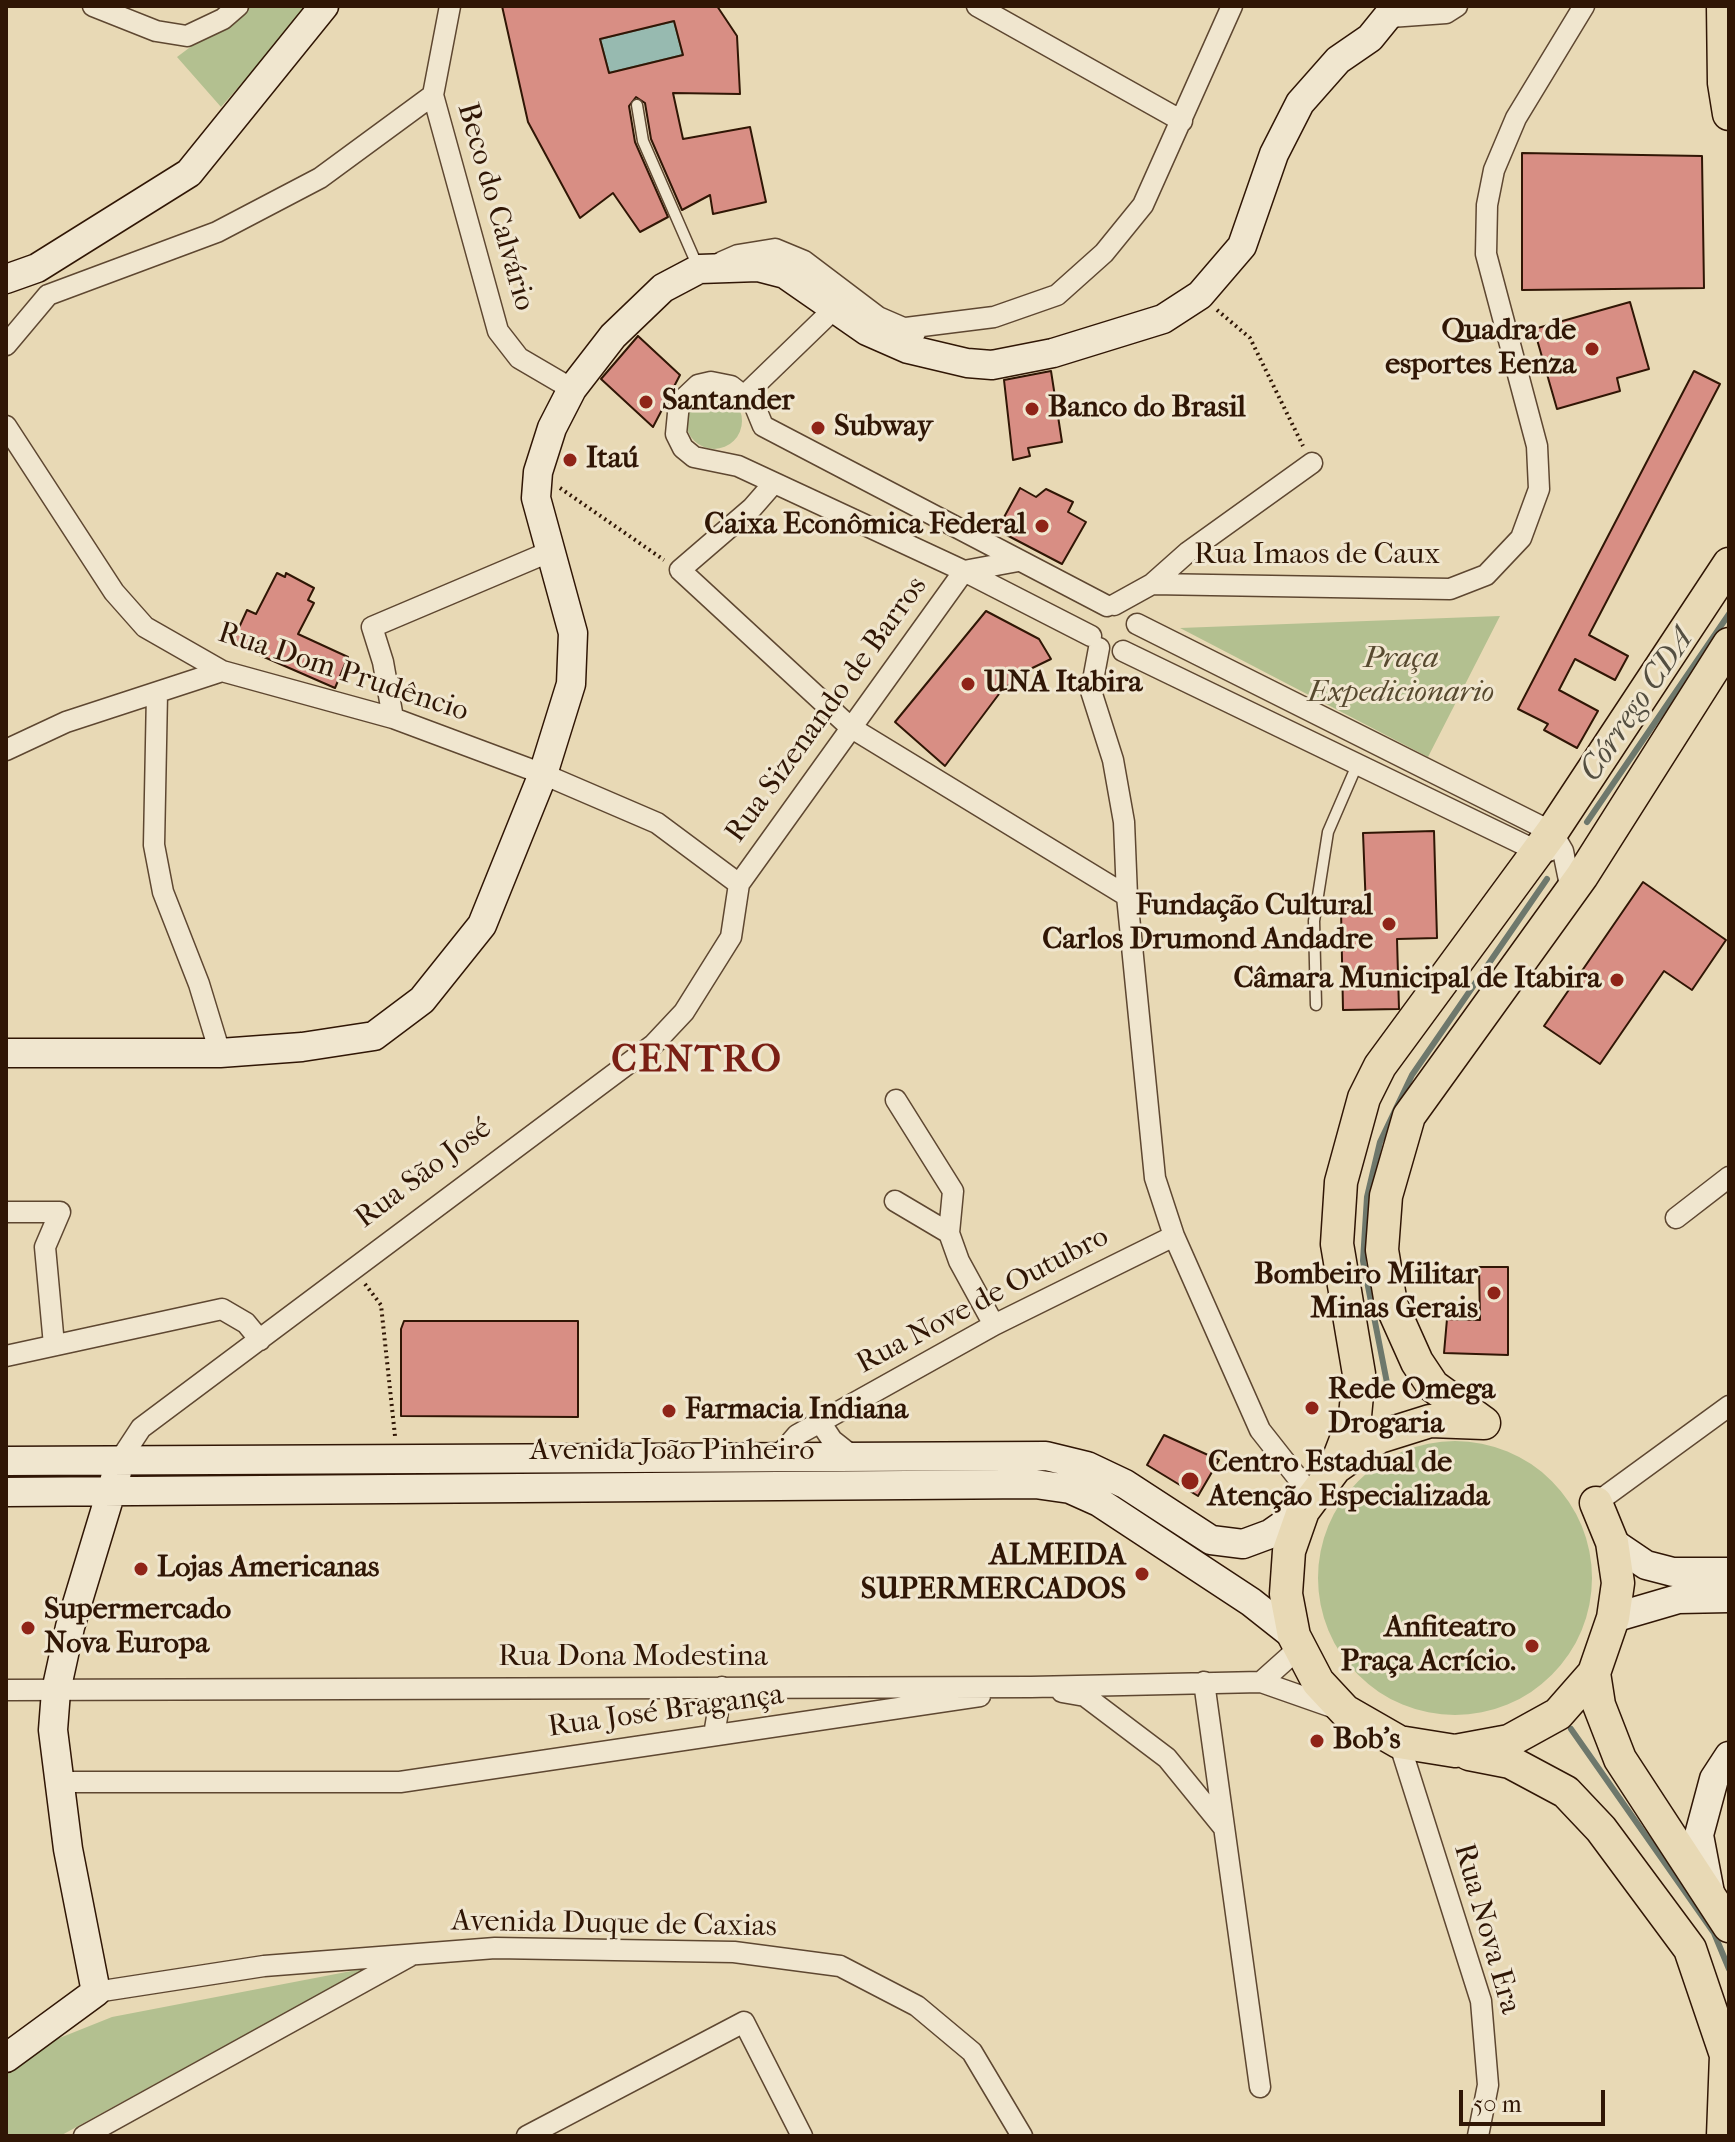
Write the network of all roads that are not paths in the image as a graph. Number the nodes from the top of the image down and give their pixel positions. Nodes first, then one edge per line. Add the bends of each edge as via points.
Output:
1 (93, 6) edge
2 (238, 6) edge
3 (324, 6) edge
4 (450, 6) edge
5 (977, 6) edge
6 (1232, 6) edge
7 (1457, 6) edge
8 (1584, 6) edge
9 (1723, 6) edge
10 (1393, 12) edge
11 (433, 95) junction
12 (637, 105) dead end
13 (1729, 114) edge
14 (1182, 121) junction
15 (717, 263) junction
16 (37, 268) junction
17 (6, 279) edge
18 (48, 295) junction
19 (835, 308) junction
20 (906, 328) junction
21 (6, 345) edge
22 (967, 363) junction
23 (572, 389) junction
24 (745, 395) junction
25 (6, 426) edge
26 (1312, 463) road end
27 (773, 484) junction
28 (549, 552) junction
29 (1188, 552) junction
30 (1018, 561) junction
31 (1729, 564) edge
32 (964, 571) junction
33 (1152, 584) junction
34 (1205, 586) junction
35 (1110, 605) junction
36 (1135, 620) junction
37 (1095, 642) junction
38 (1729, 644) edge
39 (1123, 651) junction
40 (222, 671) junction
41 (157, 693) junction
42 (393, 718) junction
43 (850, 727) junction
44 (9, 752) edge
45 (1357, 765) junction
46 (543, 774) junction
47 (1551, 845) junction
48 (1599, 850) junction
49 (739, 884) junction
50 (1571, 890) junction
51 (1127, 896) junction
52 (1316, 1005) dead end
53 (6, 1053) edge
54 (220, 1053) junction
55 (896, 1100) dead end
56 (1729, 1177) edge
57 (895, 1201) dead end
58 (6, 1212) edge
59 (1676, 1218) dead end
60 (949, 1233) junction
61 (1174, 1236) junction
62 (994, 1325) junction
63 (260, 1340) junction
64 (54, 1345) junction
65 (6, 1356) edge
66 (1729, 1406) edge
67 (820, 1422) junction
68 (778, 1457) junction
69 (856, 1459) junction
70 (120, 1460) junction
71 (6, 1461) edge
72 (1335, 1468) junction
73 (113, 1490) junction
74 (6, 1492) edge
75 (1596, 1503) joint
76 (1308, 1504) junction
77 (1612, 1542) junction
78 (1729, 1572) edge
79 (1729, 1598) edge
80 (1613, 1618) junction
81 (1296, 1642) junction
82 (1594, 1673) junction
83 (1204, 1682) junction
84 (1261, 1682) junction
85 (722, 1687) junction
86 (1031, 1687) junction
87 (6, 1690) edge
88 (56, 1691) junction
89 (1345, 1711) junction
90 (714, 1735) junction
91 (1399, 1742) junction
92 (1455, 1751) junction
93 (1729, 1756) edge
94 (60, 1782) junction
95 (1224, 1828) junction
96 (1710, 1893) junction
97 (1729, 1926) edge
98 (418, 1952) junction
99 (96, 1992) junction
100 (6, 2058) edge
101 (1260, 2087) dead end
102 (559, 2129) edge
103 (84, 2136) edge
104 (527, 2136) edge
105 (802, 2136) edge
106 (1022, 2136) edge
107 (1478, 2136) edge
108 (1723, 2136) edge

1 - 2 street via 156,31 187,36
3 - 16 street via 189,173
4 - 11 street, Beco do Calvário
5 - 14 street
6 - 14 street
7 - 10 street via 1446,13
8 - 34 street, Rua Imaos de Caux via 1516,118 1494,170 1487,205 1486,254 1537,446 1539,489 1521,538 1486,575 1450,589
9 - 13 main road
10 - 22 street via 1370,38 1338,60 1300,103 1274,154 1242,246 1200,295 1163,319 1108,338 992,365
11 - 18 street via 320,178 217,232
11 - 23 street, Beco do Calvário via 498,331 519,358
12 - 15 lane via 643,141
14 - 20 street via 1143,205 1104,253 1057,295 994,317
15 - 19 street via 785,274
15 - 20 street via 775,249 804,261 878,317
15 - 23 street via 663,288 613,336
16 - 17 street
16 - 18 street
18 - 21 street
19 - 22 street via 908,349
19 - 24 street
20 - 22 street
23 - 28 street via 538,472 536,498
24 - 27 street via 731,386 698,385 679,403 676,434 694,457 738,466
24 - 30 street via 763,426
25 - 40 street, Rua Dom Prudêncio via 124,604 145,627
26 - 29 street
27 - 32 street
27 - 43 street via 680,570
28 - 42 street via 372,627
28 - 46 street via 565,591 573,633 571,684
29 - 33 street
29 - 34 street via 1192,571
30 - 32 street
30 - 35 street
31 - 47 main road
32 - 37 street
32 - 43 street, Rua Sizenando de Barros
33 - 34 street, Rua Imaos de Caux
33 - 35 street
33 - 36 street
35 - 36 street
35 - 37 street via 1094,614
36 - 39 street via 1135,640
36 - 47 street
37 - 39 street
37 - 51 street via 1091,691 1113,760 1124,822
38 - 48 main road
39 - 45 street
40 - 41 street
40 - 42 street, Rua Dom Prudêncio
41 - 44 street via 66,722
41 - 54 street via 154,845 163,892
42 - 46 street, Rua Dom Prudêncio
43 - 49 street, Rua Sizenando de Barros
43 - 51 street
45 - 47 street
45 - 52 lane via 1328,832 1314,921
46 - 49 street, Rua Dom Prudêncio via 657,823
46 - 54 street via 482,925 422,1000 374,1036
47 - 48 street
47 - 50 street
47 - 72 main road via 1380,1066 1364,1098 1341,1182 1337,1244 1359,1374 1355,1416
48 - 50 main road
49 - 63 street, Rua São José via 731,937 684,1012 653,1045
50 - 72 main road via 1422,1094 1409,1116 1386,1196 1382,1250 1391,1304 1433,1386 1484,1423 1430,1421 1379,1437
51 - 61 street via 1155,1178
53 - 54 street
55 - 60 street via 953,1191
56 - 59 street
57 - 60 street
58 - 64 street via 60,1212 45,1247
60 - 62 street
61 - 62 street, Rua Nove de Outubro
61 - 76 street via 1260,1430
62 - 67 street, Rua Nove de Outubro
63 - 64 street via 246,1323 222,1309
63 - 70 street, Rua São José via 141,1428
64 - 65 street
66 - 75 street
67 - 68 street, Rua Nove de Outubro via 797,1435
67 - 69 street
68 - 69 street, Avenida João Pinheiro
68 - 70 street, Avenida João Pinheiro
69 - 76 street, Avenida João Pinheiro via 1046,1456 1087,1466 1125,1484 1211,1540 1243,1544 1270,1534
70 - 71 street, Avenida João Pinheiro
70 - 73 street, Rua São José
72 - 76 main road
73 - 74 street, Avenida João Pinheiro
73 - 81 street, Avenida João Pinheiro via 1035,1484 1070,1489 1099,1502 1251,1602
73 - 88 street, Rua São José
75 - 77 main road
76 - 81 main road via 1289,1551 1286,1594
77 - 78 street via 1646,1565 1673,1572
77 - 80 main road via 1618,1583
79 - 80 street via 1678,1599
80 - 82 main road
81 - 84 street
81 - 89 main road via 1318,1682
82 - 92 main road via 1558,1714 1509,1741
82 - 96 main road via 1599,1705 1620,1759
83 - 84 street, Rua Dona Modestina
83 - 86 street, Rua Dona Modestina
83 - 95 street
84 - 89 street, Rua Dona Modestina
85 - 86 street, Rua Dona Modestina
85 - 88 street, Rua Dona Modestina
85 - 90 street
86 - 90 street, Rua José Bragança
86 - 95 street, Rua José Bragança via 1085,1696 1167,1758
87 - 88 street, Rua Dona Modestina
88 - 94 street, Rua São José via 53,1730
89 - 91 main road
90 - 94 street, Rua José Bragança via 400,1782
91 - 92 main road
91 - 107 street, Rua Nova Era via 1481,2001 1488,2085
92 - 108 main road via 1510,1762 1566,1792 1601,1829 1690,1949 1726,2055
93 - 96 street via 1714,1779 1699,1835
94 - 99 street, Rua São José
95 - 101 street
96 - 97 main road
98 - 99 street, Avenida Duque de Caxias via 264,1966
98 - 103 street, Avenida Duque de Caxias
98 - 106 street, Avenida Duque de Caxias via 734,1952 840,1966 917,2006 972,2052
99 - 100 street
102 - 104 street
102 - 105 street via 744,2022

